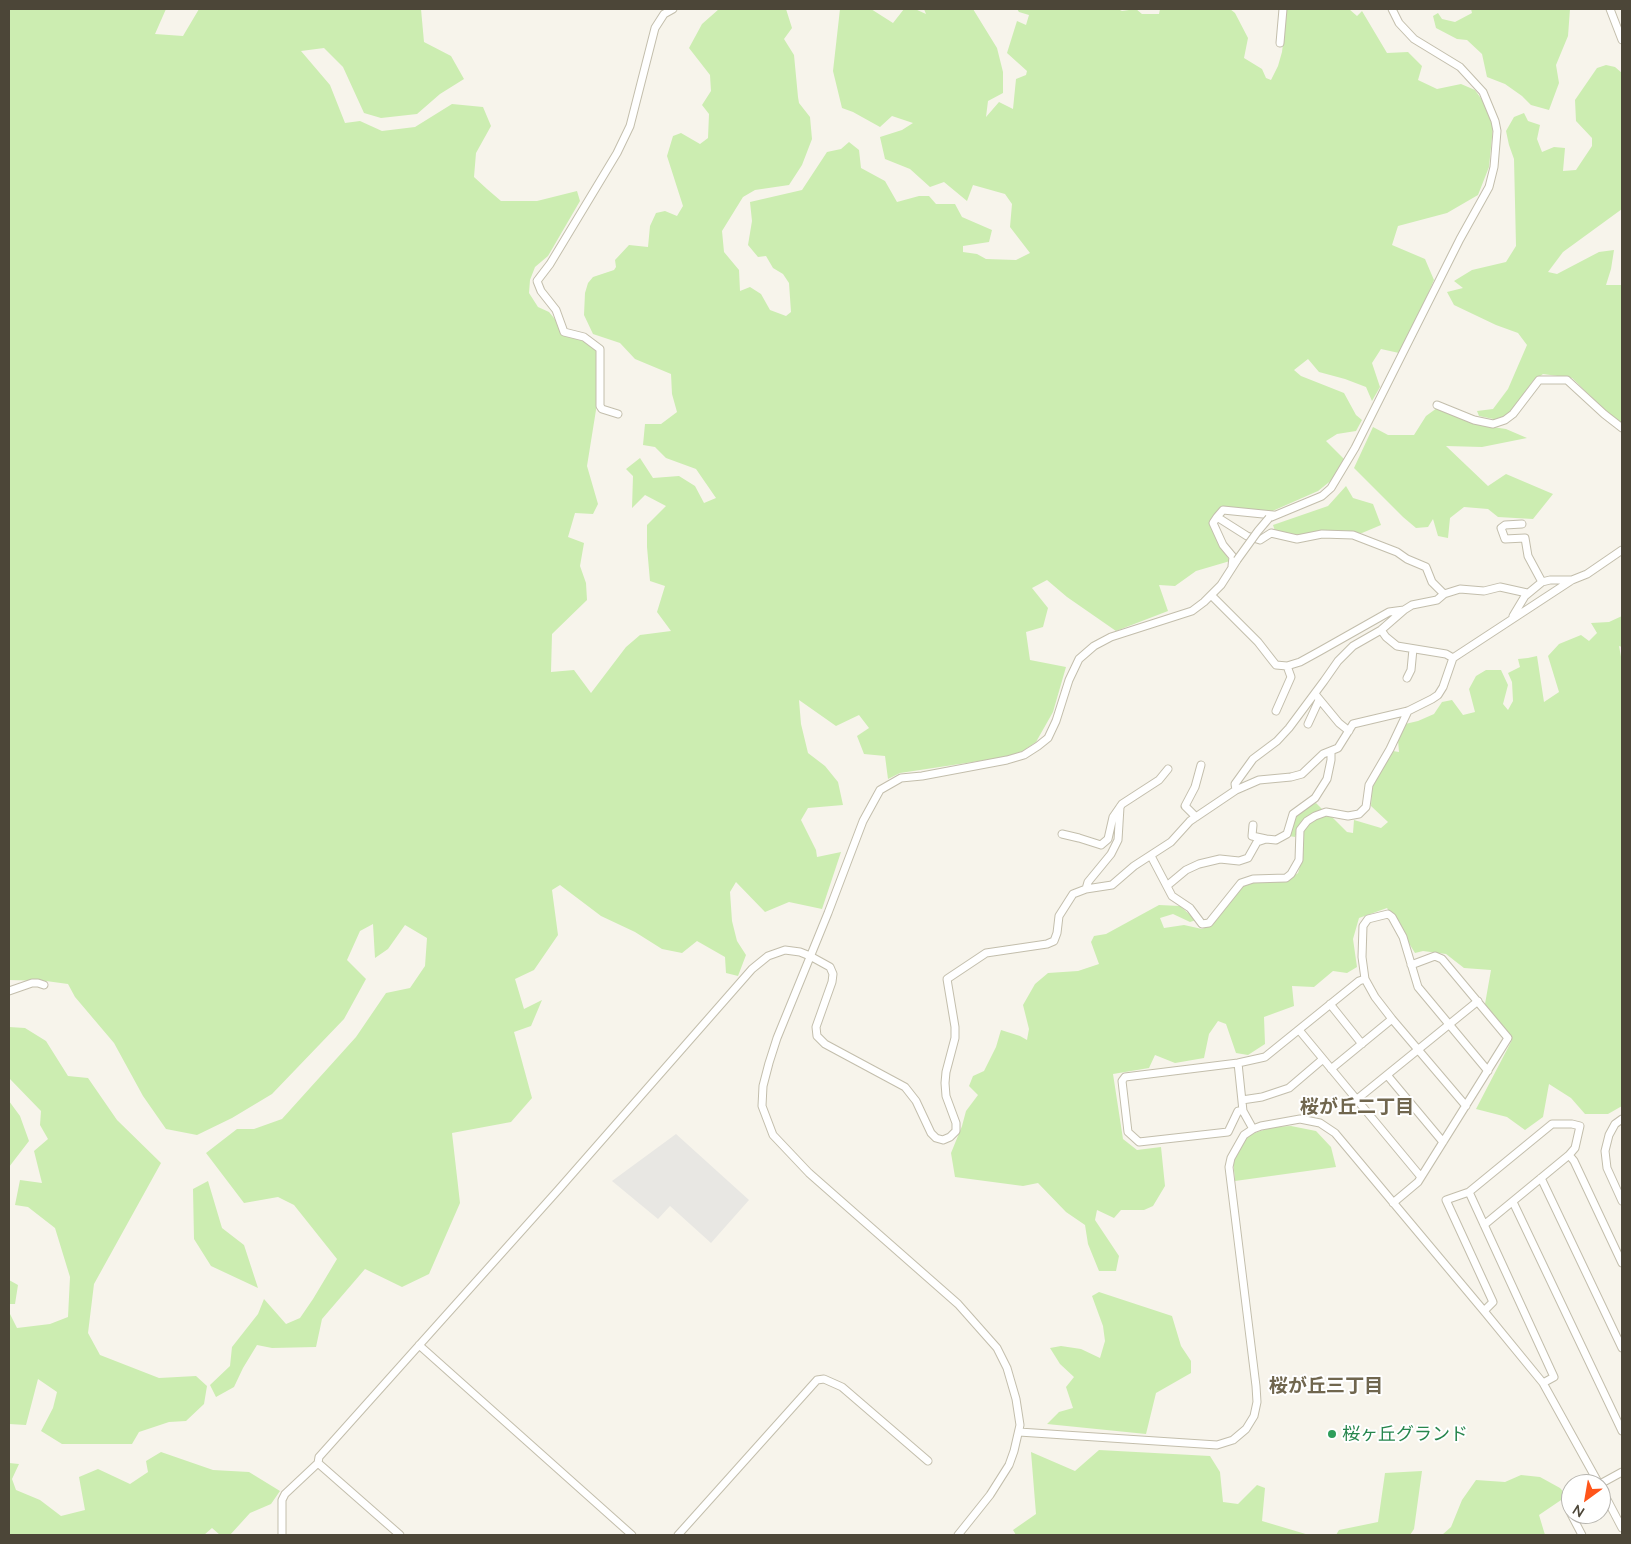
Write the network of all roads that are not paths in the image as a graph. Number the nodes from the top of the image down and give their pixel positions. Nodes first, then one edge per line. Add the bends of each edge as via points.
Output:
1 (673, 9) edge
2 (1283, 9) edge
3 (1392, 9) edge
4 (1610, 9) edge
5 (1622, 40) edge
6 (1280, 43) dead end
7 (1437, 405) dead end
8 (618, 414) dead end
9 (1622, 428) edge
10 (1271, 516) junction
11 (1217, 517) junction
12 (1522, 524) dead end
13 (1622, 550) edge
14 (1231, 569) junction
15 (1572, 580) junction
16 (1542, 582) junction
17 (1528, 593) junction
18 (1444, 594) junction
19 (1211, 595) junction
20 (1404, 610) junction
21 (1512, 619) junction
22 (1381, 630) junction
23 (1413, 649) junction
24 (1453, 658) junction
25 (1287, 666) junction
26 (1407, 678) dead end
27 (1317, 697) junction
28 (1276, 711) dead end
29 (1408, 711) junction
30 (1308, 724) dead end
31 (1349, 731) junction
32 (1331, 751) junction
33 (1201, 765) dead end
34 (1168, 768) dead end
35 (1236, 790) junction
36 (1120, 807) junction
37 (1196, 817) junction
38 (1253, 825) dead end
39 (1062, 834) dead end
40 (1266, 839) junction
41 (1150, 856) junction
42 (1168, 885) junction
43 (1086, 889) junction
44 (810, 956) junction
45 (1411, 965) junction
46 (1365, 979) junction
47 (44, 985) dead end
48 (9, 991) edge
49 (1478, 1001) junction
50 (1330, 1004) junction
51 (1392, 1019) junction
52 (1449, 1024) junction
53 (1299, 1030) junction
54 (1362, 1044) junction
55 (1418, 1049) junction
56 (1323, 1059) junction
57 (1238, 1063) junction
58 (1331, 1069) junction
59 (1488, 1071) junction
60 (1387, 1075) junction
61 (1242, 1100) junction
62 (1356, 1100) junction
63 (1466, 1106) junction
64 (1243, 1111) junction
65 (1622, 1119) edge
66 (1253, 1129) junction
67 (1443, 1142) junction
68 (1569, 1155) junction
69 (1421, 1177) junction
70 (1541, 1178) junction
71 (1469, 1192) junction
72 (1622, 1201) edge
73 (1513, 1202) junction
74 (1393, 1203) junction
75 (1484, 1225) junction
76 (1622, 1263) edge
77 (1484, 1311) junction
78 (419, 1345) junction
79 (1622, 1348) edge
80 (1543, 1383) junction
81 (1018, 1432) junction
82 (1622, 1432) edge
83 (928, 1461) dead end
84 (318, 1463) junction
85 (1593, 1474) edge
86 (1611, 1507) edge
87 (1622, 1528) edge
88 (282, 1535) edge
89 (400, 1535) edge
90 (632, 1535) edge
91 (678, 1535) edge
92 (958, 1535) edge

1 - 8 street via 664,14 655,28 630,126 617,153 537,281 556,310 564,332 584,337 600,349 600,406
2 - 6 street
3 - 10 street via 1399,23 1414,39 1460,68 1483,92 1497,131 1494,167 1489,187 1355,448 1331,488 1308,503
4 - 5 street
7 - 9 street via 1474,420 1494,424 1513,414 1539,380 1567,380
10 - 11 street via 1223,510
10 - 14 street, bridge
11 - 14 street via 1213,523 1223,545 1233,557
11 - 18 street via 1247,536 1260,540 1271,533 1297,539 1322,534 1353,535 1426,567 1432,582
12 - 16 street via 1501,528 1505,539 1525,538 1528,556
13 - 15 street via 1587,574
14 - 19 street
15 - 16 street
15 - 21 street
16 - 17 street
17 - 18 street via 1500,586 1473,591 1460,589
17 - 21 street
18 - 20 street via 1437,600
19 - 25 street via 1276,664
19 - 44 street via 1192,611 1111,637 1094,646 1079,659 1048,738 1024,755 901,778 880,790 863,821
20 - 22 street
20 - 25 street via 1389,612 1300,662
21 - 24 street
22 - 23 street via 1397,646
22 - 27 street via 1353,646 1338,661
23 - 24 street
23 - 26 street
24 - 29 street via 1438,695
25 - 28 street via 1291,677
27 - 30 street
27 - 31 street
27 - 35 street via 1277,741 1253,758 1235,784
29 - 31 street via 1353,724
29 - 42 street via 1369,785 1366,808 1359,814 1348,816 1326,812 1304,824 1299,837 1299,860 1286,878 1253,879 1241,883 1209,923 1202,924 1190,908 1172,896
31 - 32 street via 1338,748
32 - 35 street via 1323,754 1302,774 1259,780
32 - 40 street via 1327,778 1315,798 1293,814 1287,834 1276,840
33 - 37 street via 1185,806
34 - 36 street via 1159,780
35 - 37 street
36 - 39 street via 1113,818 1108,839 1101,846
36 - 43 street via 1118,840
37 - 41 street via 1171,842
38 - 40 street via 1252,836
40 - 42 street via 1257,842 1248,858 1199,864
41 - 42 street
41 - 43 street via 1112,884
43 - 44 street via 1073,894 1059,916 1054,941 986,953 947,979 955,1038 946,1072 946,1096 956,1131 943,1140 931,1134 916,1101 904,1087 825,1044 817,1036 816,1027 833,974 830,967
44 - 78 street via 785,950 768,956 752,969
44 - 81 street via 777,1038 763,1086 762,1106 773,1136 809,1173 980,1327 997,1348 1007,1368 1016,1398
45 - 46 street via 1392,917 1388,914 1368,919 1363,926
45 - 49 street via 1436,956 1442,959
45 - 52 street via 1418,987
46 - 50 street via 1359,980
46 - 51 street
47 - 48 street via 32,983
49 - 52 street
49 - 59 street via 1508,1038
50 - 53 street
50 - 54 street
51 - 54 street
51 - 55 street
52 - 55 street
52 - 59 street
53 - 56 street
53 - 57 street via 1265,1057
54 - 58 street
55 - 60 street
55 - 63 street
56 - 58 street
56 - 61 street via 1289,1088
57 - 61 street
57 - 64 street via 1125,1078 1122,1081 1128,1132 1139,1142 1228,1132 1238,1111
58 - 62 street
59 - 63 street
60 - 62 street
60 - 67 street
61 - 64 street
62 - 69 street
63 - 67 street
64 - 66 street
65 - 72 street via 1609,1135 1605,1151 1607,1168
66 - 74 street via 1300,1119 1320,1123 1335,1133
66 - 81 street via 1244,1135 1229,1167 1256,1386 1254,1416 1246,1429 1233,1440 1217,1445
67 - 69 street
68 - 70 street
68 - 71 street via 1575,1148 1580,1126 1552,1124
68 - 76 street
69 - 74 street
70 - 73 street
70 - 79 street
71 - 75 street
71 - 77 street via 1446,1200 1493,1302
73 - 75 street
73 - 82 street
74 - 77 street
75 - 80 street via 1554,1377
77 - 80 street
78 - 84 street via 319,1457
78 - 90 street
80 - 85 street
81 - 92 street via 1008,1465 990,1495
83 - 91 street via 842,1387 824,1379 817,1380
84 - 88 street via 282,1500
84 - 89 street
86 - 87 street

